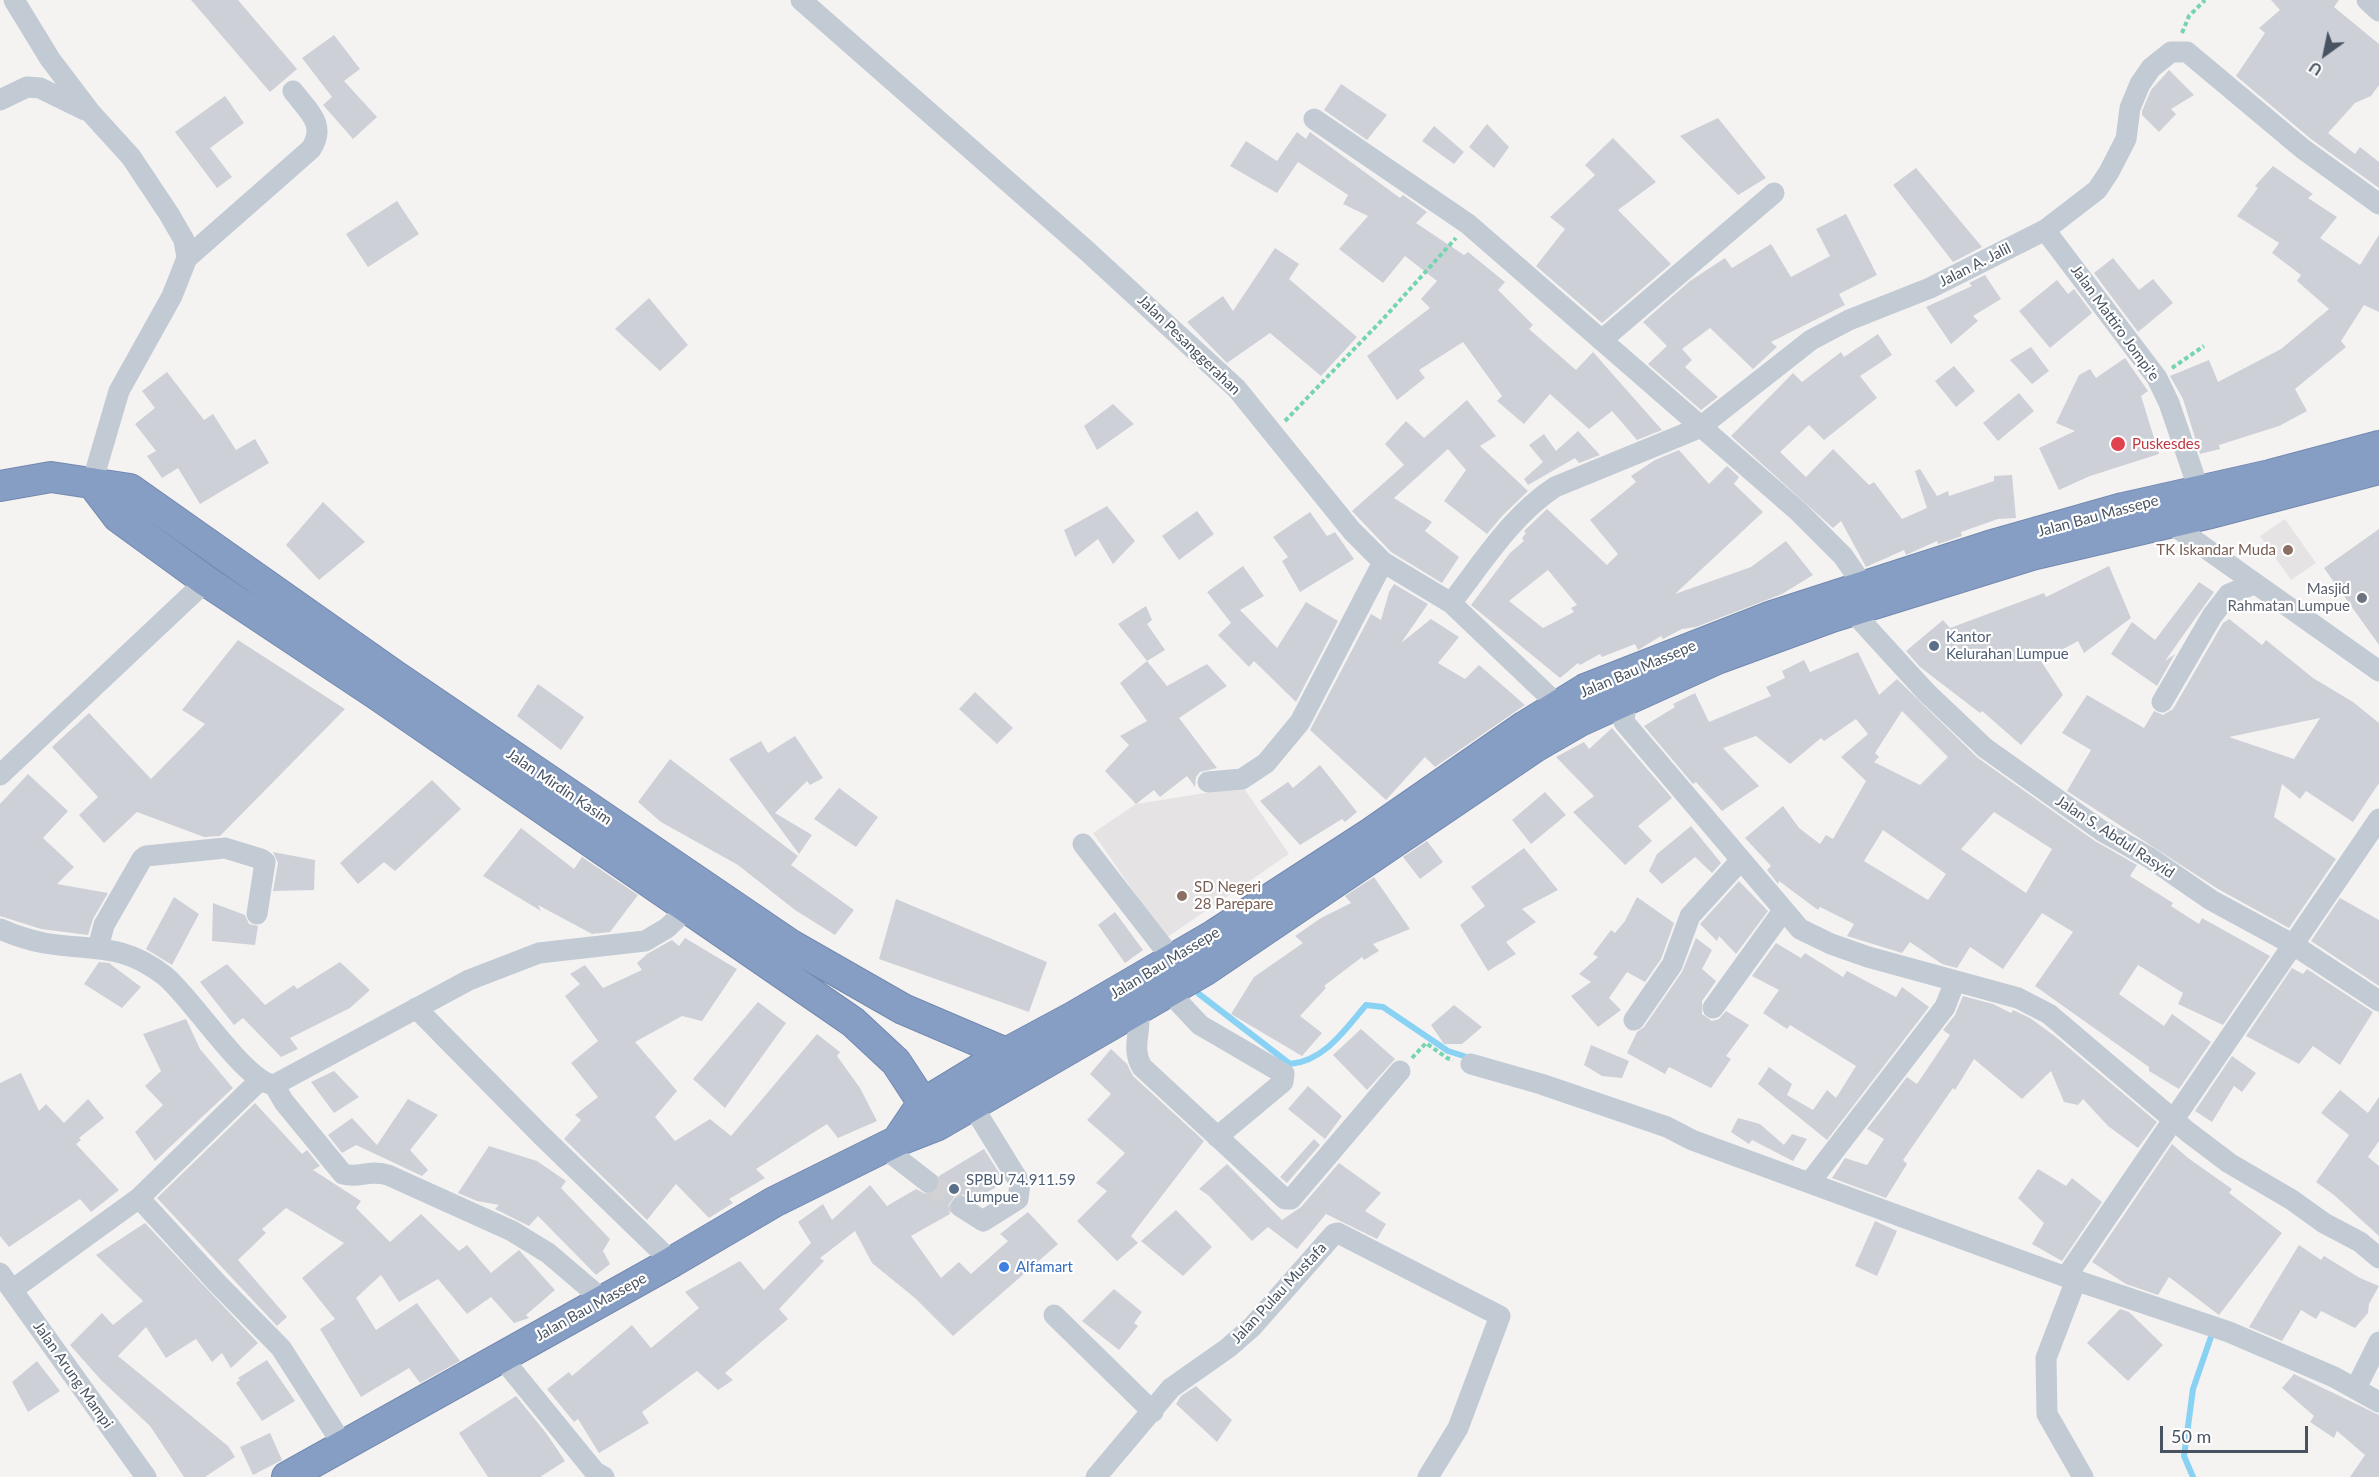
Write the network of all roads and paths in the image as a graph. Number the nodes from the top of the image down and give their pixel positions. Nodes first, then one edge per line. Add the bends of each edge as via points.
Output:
1 (14, 0) edge
2 (801, 0) edge
3 (2205, 0) edge
4 (2367, 0) edge
5 (2379, 11) edge
6 (2187, 52) junction
7 (293, 91) dead end
8 (0, 100) edge
9 (91, 113) junction
10 (1314, 119) dead end
11 (1774, 193) dead end
12 (2379, 204) edge
13 (1468, 224) junction
14 (2045, 230) junction
15 (187, 258) junction
16 (1603, 339) junction
17 (2204, 346) dead end
18 (2157, 378) junction
19 (1699, 428) junction
20 (1274, 432) junction
21 (2379, 446) edge
22 (2379, 469) edge
23 (92, 483) junction
24 (0, 486) edge
25 (2199, 490) junction
26 (2170, 523) junction
27 (1383, 562) junction
28 (206, 581) junction
29 (2254, 584) junction
30 (1858, 598) junction
31 (1451, 603) junction
32 (2379, 671) edge
33 (387, 685) junction
34 (1626, 701) junction
35 (2162, 702) dead end
36 (1558, 705) junction
37 (0, 775) edge
38 (1208, 782) dead end
39 (2379, 819) edge
40 (1083, 844) dead end
41 (1741, 860) junction
42 (687, 909) junction
43 (1783, 911) junction
44 (257, 914) dead end
45 (0, 929) edge
46 (2292, 944) junction
47 (98, 948) junction
48 (1173, 960) junction
49 (1955, 981) junction
50 (1168, 991) junction
51 (2379, 1001) edge
52 (416, 1008) junction
53 (1138, 1008) junction
54 (1713, 1008) dead end
55 (1634, 1020) dead end
56 (1006, 1053) junction
57 (1471, 1064) joint
58 (1400, 1071) joint
59 (267, 1082) junction
60 (972, 1105) junction
61 (930, 1114) junction
62 (2172, 1117) junction
63 (1217, 1137) junction
64 (890, 1144) junction
65 (1814, 1177) junction
66 (928, 1182) tunnel mouth
67 (139, 1198) junction
68 (961, 1208) tunnel mouth
69 (2379, 1258) edge
70 (672, 1262) junction
71 (2071, 1273) junction
72 (6, 1281) edge
73 (602, 1299) junction
74 (1054, 1315) dead end
75 (2379, 1342) edge
76 (502, 1358) junction
77 (2356, 1388) junction
78 (2379, 1402) edge
79 (1153, 1412) junction
80 (343, 1444) junction
81 (146, 1477) edge
82 (287, 1477) edge
83 (604, 1477) edge
84 (1096, 1477) edge
85 (1428, 1477) edge
86 (2083, 1477) edge

1 - 9 street
2 - 20 street, Jalan Pesanggerahan via 1171,326 1237,389
3 - 6 path via 2189,16 2181,33
4 - 5 street
6 - 12 street via 2303,149
6 - 14 street, Jalan A. Jalil via 2171,52 2151,68 2130,108 2126,139 2109,172 2097,190
7 - 15 street via 316,123 317,139
8 - 9 street via 27,87 40,88
9 - 15 street via 131,157 169,214 184,240
10 - 13 street, Jalan S. Abdul Rasyid
11 - 16 street
13 - 16 street, Jalan S. Abdul Rasyid
13 - 20 path
14 - 18 street, Jalan Mattiro Jompi'e
14 - 19 street, Jalan A. Jalil via 1930,288 1828,330
15 - 23 street via 172,296 119,391
16 - 19 street, Jalan S. Abdul Rasyid
17 - 18 path
18 - 25 street, Jalan Mattiro Jompi'e
19 - 30 street, Jalan S. Abdul Rasyid via 1823,534 1843,556
19 - 31 street, Jalan A. Jalil via 1578,476 1534,501
20 - 27 street, Jalan Pesanggerahan via 1352,531
21 - 25 highway, Jalan Bau Massepe
22 - 26 highway, Jalan Bau Massepe
23 - 24 highway via 51,477
23 - 28 highway, Jalan Mirdin Kasim via 118,517
23 - 33 highway, Jalan Mirdin Kasim via 130,489
25 - 30 highway, Jalan Bau Massepe via 2112,511
26 - 29 street
26 - 30 highway, Jalan Bau Massepe
27 - 31 street, Jalan Pesanggerahan
27 - 38 street via 1300,722 1266,763 1250,774 1242,779
28 - 33 highway, Jalan Mirdin Kasim
28 - 37 street
29 - 32 street
29 - 35 street via 2229,594 2212,615
30 - 34 highway, Jalan Bau Massepe
30 - 36 highway, Jalan Bau Massepe via 1716,637 1585,689
30 - 46 street, Jalan S. Abdul Rasyid via 1926,692 1985,748 2102,831 2211,900
31 - 36 street, Jalan Pesanggerahan
33 - 42 highway, Jalan Mirdin Kasim
33 - 56 highway, Jalan Mirdin Kasim via 791,945 903,1009
34 - 41 street via 1624,722
34 - 50 highway, Jalan Bau Massepe via 1535,747 1248,942
36 - 48 highway, Jalan Bau Massepe via 1371,833
39 - 46 street
40 - 48 street
41 - 43 street
41 - 55 street via 1690,916 1672,965
42 - 52 street via 645,941 539,953 469,980
42 - 61 highway, Jalan Mirdin Kasim via 853,1022 896,1062
43 - 49 street via 1800,929 1831,944
43 - 54 street
44 - 47 street via 265,862 261,859 225,848 146,856 104,925
45 - 47 street via 44,943
46 - 51 street, Jalan S. Abdul Rasyid
46 - 62 street
47 - 59 street via 130,954 165,977 240,1062
48 - 56 highway, Jalan Bau Massepe
49 - 62 street via 2018,998 2049,1014
49 - 65 street via 1945,1007
50 - 53 highway, Jalan Bau Massepe
50 - 63 street via 1200,1026 1284,1074 1283,1082
52 - 59 street
52 - 70 street
53 - 60 highway, Jalan Bau Massepe
53 - 63 street via 1135,1039 1142,1067
56 - 61 highway, Jalan Bau Massepe
57 - 58 path via 1447,1058 1426,1043
57 - 65 street via 1667,1127 1692,1140
58 - 63 street via 1292,1199 1278,1195
59 - 67 street
59 - 73 street via 343,1174 388,1174 512,1232 548,1253
60 - 61 highway, Jalan Bau Massepe
60 - 68 street via 1020,1183 1018,1199 983,1221
61 - 64 highway, Jalan Bau Massepe
62 - 69 street via 2229,1163 2360,1242
62 - 71 street
64 - 66 street
64 - 70 highway, Jalan Bau Massepe via 774,1202
65 - 71 street
67 - 72 street
67 - 80 street via 281,1348
70 - 73 highway, Jalan Bau Massepe
71 - 77 street via 2222,1330
71 - 86 street via 2046,1358 2047,1414
72 - 81 street, Jalan Arung Mampi
73 - 76 highway, Jalan Bau Massepe
74 - 79 street
75 - 77 street
76 - 80 highway, Jalan Bau Massepe
76 - 83 street via 595,1472
77 - 78 street
79 - 84 street, Jalan Pulau Mustafa
79 - 85 street, Jalan Pulau Mustafa via 1171,1388 1252,1327 1334,1234 1351,1239 1500,1316 1458,1428
80 - 82 highway, Jalan Bau Massepe

